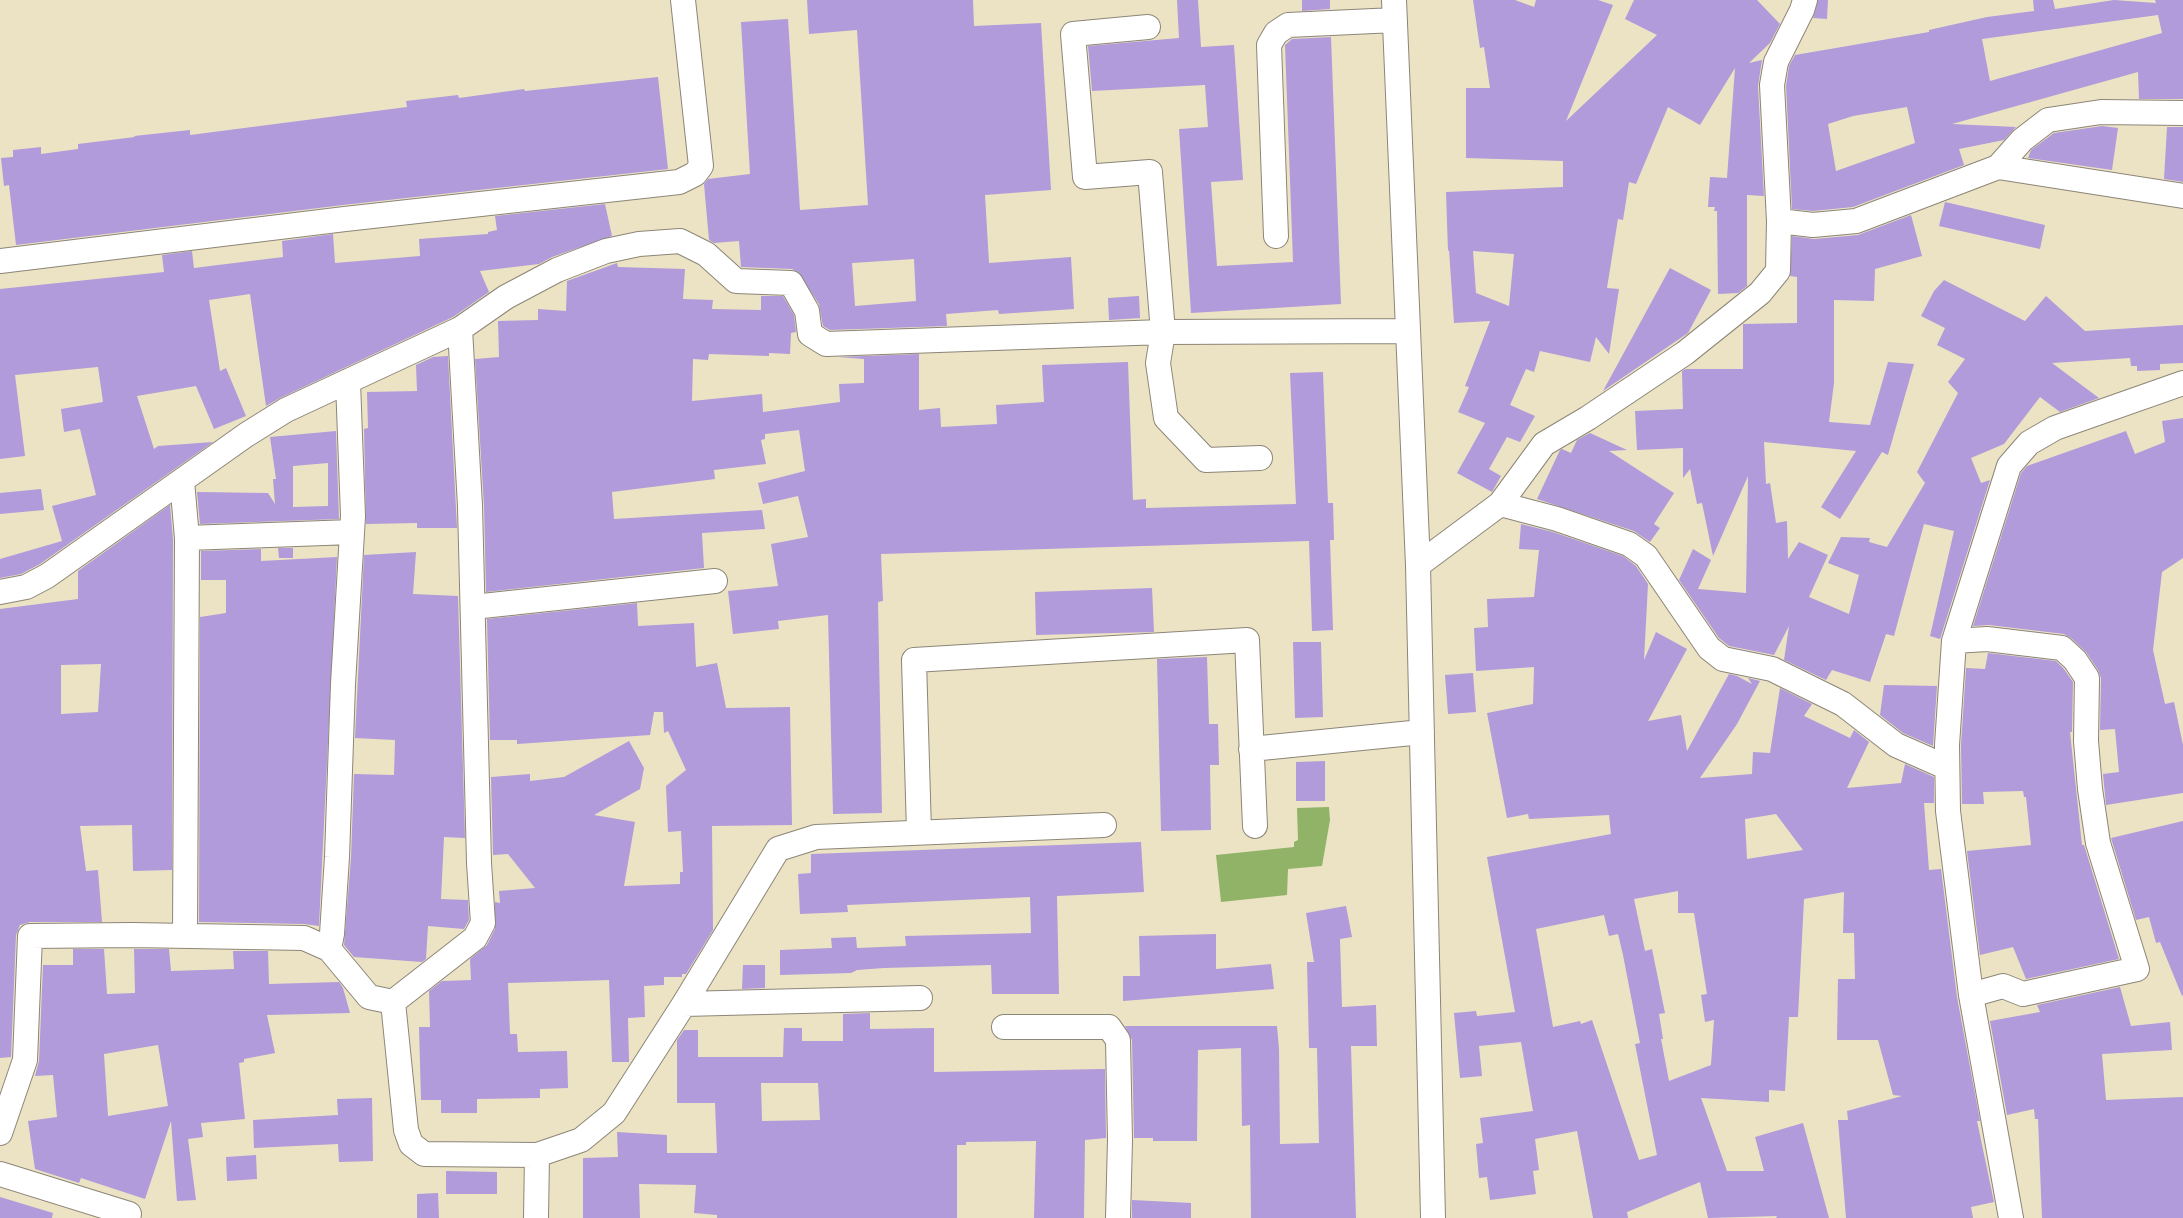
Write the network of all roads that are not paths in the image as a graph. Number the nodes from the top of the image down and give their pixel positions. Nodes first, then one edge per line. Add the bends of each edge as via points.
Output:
1 (683, 0) edge
2 (1805, 0) edge
3 (1395, 10) edge
4 (1148, 27) dead end
5 (2183, 113) edge
6 (1998, 168) junction
7 (2183, 196) edge
8 (1779, 222) junction
9 (1276, 236) dead end
10 (0, 261) edge
11 (460, 329) junction
12 (1408, 331) junction
13 (1163, 332) junction
14 (348, 382) junction
15 (2183, 383) edge
16 (1260, 458) dead end
17 (182, 481) junction
18 (1500, 504) junction
19 (352, 532) junction
20 (187, 538) junction
21 (1418, 565) junction
22 (715, 581) dead end
23 (0, 592) edge
24 (473, 607) junction
25 (1954, 642) junction
26 (1422, 732) junction
27 (1251, 749) junction
28 (1946, 766) junction
29 (1104, 826) dead end
30 (1255, 826) dead end
31 (920, 832) junction
32 (185, 936) junction
33 (328, 949) junction
34 (1971, 995) junction
35 (920, 998) dead end
36 (393, 1002) junction
37 (684, 1004) junction
38 (1004, 1027) dead end
39 (0, 1133) edge
40 (537, 1155) junction
41 (0, 1174) edge
42 (128, 1214) dead end
43 (536, 1218) edge
44 (1118, 1218) edge
45 (1433, 1218) edge
46 (2012, 1218) edge

1 - 10 street via 701,166 695,174 679,182
2 - 8 street via 1776,62 1772,85
3 - 9 street via 1288,24 1276,33 1270,44
3 - 12 street
4 - 13 street via 1073,34 1085,177 1150,172
5 - 6 street via 2101,112 2048,120 2022,140
6 - 7 street
6 - 8 street via 1856,221 1813,225
8 - 18 street via 1778,270 1760,293 1685,354 1544,444
11 - 13 street via 506,297 557,270 606,251 680,241 706,254 736,281 791,283 807,311 810,334 826,344
11 - 14 street
11 - 24 street
12 - 13 street
12 - 21 street
13 - 16 street via 1158,363 1166,418 1206,460
14 - 17 street via 286,410
14 - 19 street
15 - 25 street via 2055,428 2029,443 2009,466
17 - 20 street
17 - 23 street via 47,576 26,587
18 - 21 street
18 - 28 street via 1557,518 1629,544 1646,556 1709,648 1723,659 1772,669 1842,704 1896,745
19 - 20 street
19 - 33 street via 337,857 332,934
20 - 32 street
21 - 26 street
22 - 24 street
24 - 36 street via 483,923 475,938
25 - 28 street
25 - 34 street via 1987,639 2062,648 2087,678 2086,741 2098,843 2137,970 2023,994 2003,986
26 - 27 street
26 - 45 street
27 - 30 street
27 - 31 street via 1247,640 914,660
28 - 34 street via 1948,811
29 - 31 street
31 - 37 street via 816,837 778,849
32 - 33 street via 304,938
32 - 39 street via 30,936 25,1060
33 - 36 street via 369,997
34 - 46 street
35 - 37 street
36 - 40 street via 406,1130 411,1144 424,1154
37 - 40 street via 614,1113 581,1140
38 - 44 street via 1109,1027 1118,1040
40 - 43 street
41 - 42 street

